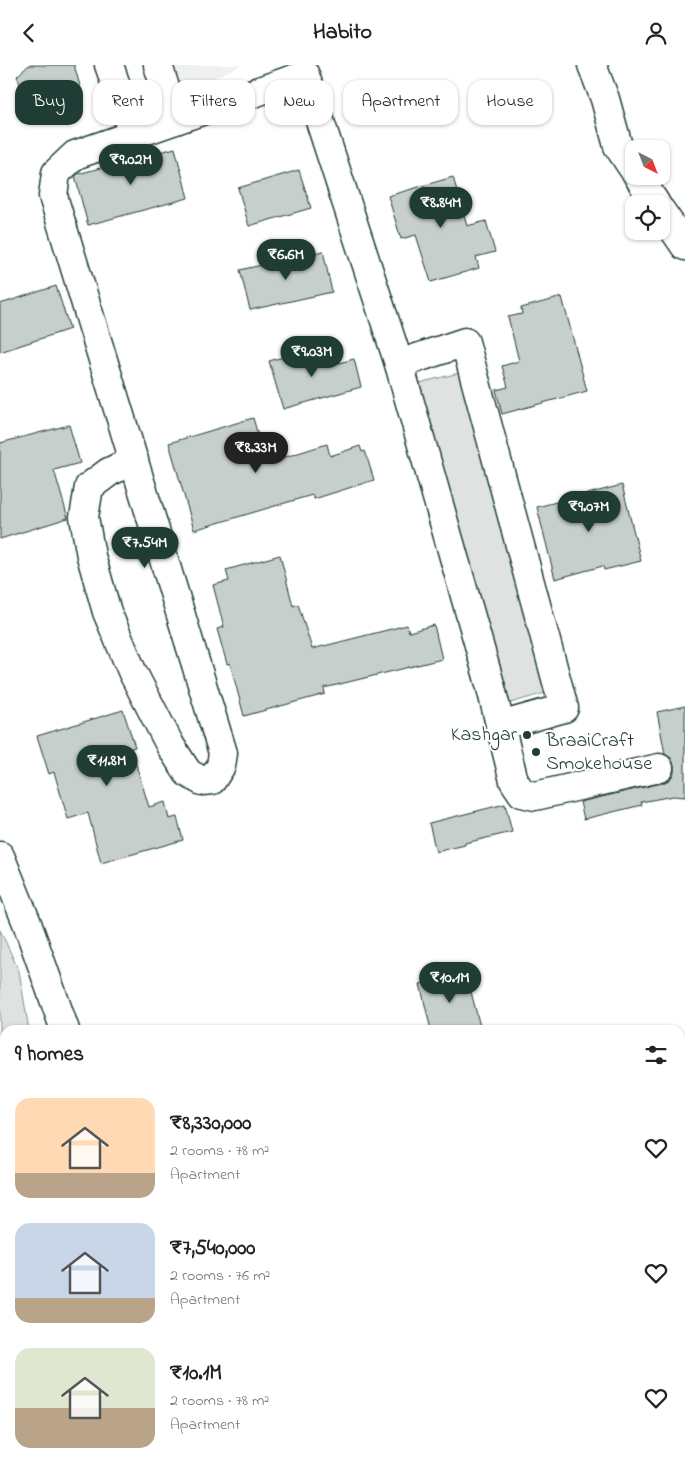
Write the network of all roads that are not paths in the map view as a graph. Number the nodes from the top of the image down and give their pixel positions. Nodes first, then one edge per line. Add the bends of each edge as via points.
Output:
1 (110, 65) edge
2 (158, 65) edge
3 (592, 65) edge
4 (255, 92) edge
5 (172, 110) edge
6 (172, 121) edge
7 (133, 133) junction
8 (625, 156) edge
9 (670, 224) edge
10 (685, 246) edge
11 (399, 364) junction
12 (134, 460) junction
13 (500, 726) junction
14 (659, 768) dead end
15 (0, 856) edge
16 (64, 1025) edge

1 - 7 street
2 - 5 street
3 - 8 street via 618,146
4 - 11 street via 305,75
6 - 7 street
7 - 12 street via 75,155 56,173 53,196
9 - 10 street
11 - 13 street
11 - 13 street via 465,342 564,708
12 - 12 street via 223,753 221,766 212,779 202,781 188,773 170,745 124,654 90,556 84,517 89,487 109,472
13 - 14 street via 514,781 522,793 536,796
15 - 16 street

